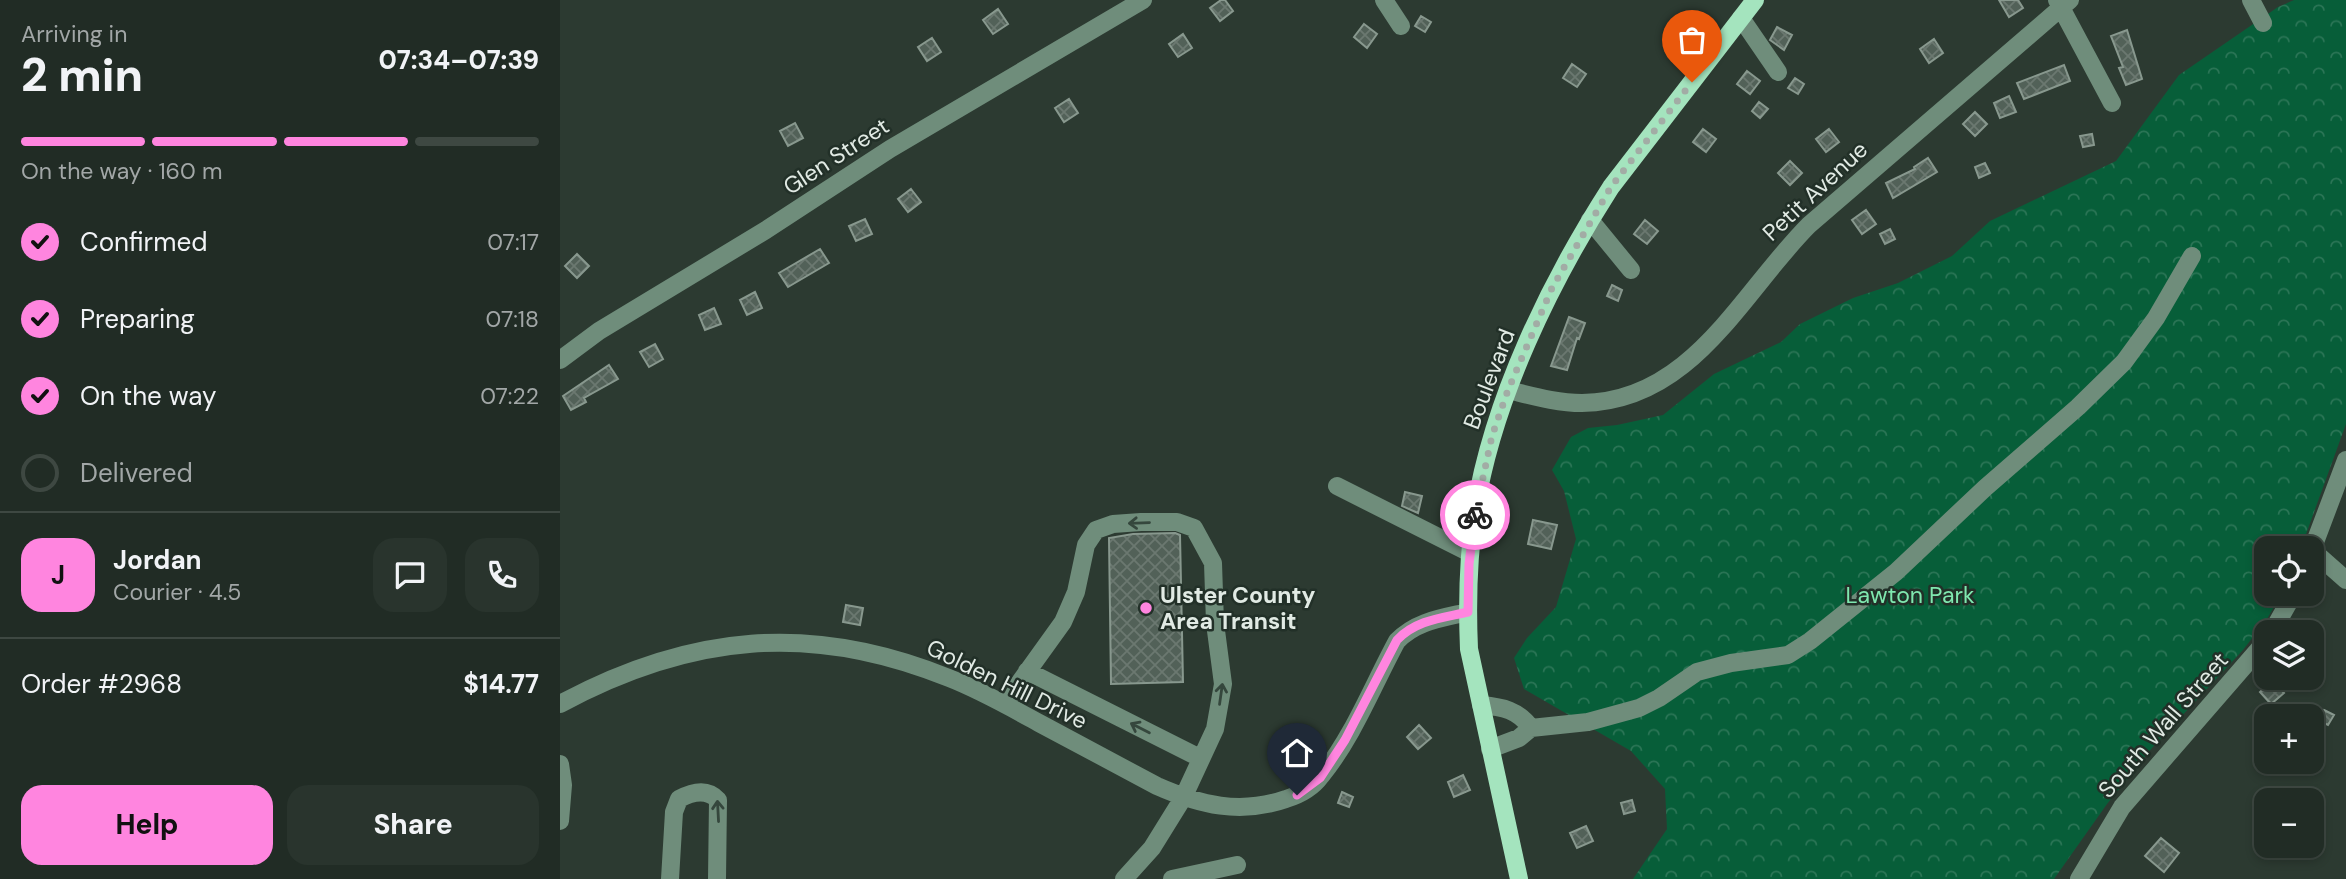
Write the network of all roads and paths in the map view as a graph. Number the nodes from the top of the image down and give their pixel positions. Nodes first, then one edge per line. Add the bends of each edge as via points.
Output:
1 (1143, 0) edge
2 (1384, 0) edge
3 (1755, 0) edge
4 (2251, 0) edge
5 (2062, 2) edge
6 (1741, 18) junction
7 (2263, 23) dead end
8 (1401, 26) dead end
9 (1778, 72) dead end
10 (2112, 103) dead end
11 (1590, 219) junction
12 (2192, 256) dead end
13 (1631, 270) dead end
14 (560, 360) edge
15 (1508, 390) junction
16 (2346, 460) edge
17 (1337, 486) dead end
18 (2317, 536) edge
19 (1470, 553) junction
20 (2324, 561) edge
21 (2346, 580) edge
22 (1468, 612) junction
23 (2254, 655) edge
24 (1027, 671) junction
25 (560, 704) edge
26 (1004, 704) junction
27 (1481, 705) junction
28 (1531, 728) junction
29 (1490, 749) junction
30 (1200, 758) junction
31 (560, 764) edge
32 (1183, 798) junction
33 (560, 821) edge
34 (1237, 865) dead end
35 (670, 879) edge
36 (717, 879) edge
37 (1124, 879) edge
38 (1172, 879) edge
39 (1519, 879) edge
40 (2079, 879) edge

1 - 14 street, Glen Street via 890,149
2 - 8 street
3 - 6 main road, Boulevard
4 - 7 street
5 - 10 street
5 - 15 street, Petit Avenue via 1809,225 1717,335 1668,376 1624,398 1583,403
6 - 9 street
6 - 11 main road, Boulevard
11 - 13 street
11 - 15 main road, Boulevard via 1552,288
12 - 28 street via 2124,362 1896,572 1810,641 1788,655 1697,671 1639,708 1588,722
15 - 19 main road, Boulevard via 1492,436
16 - 18 street
17 - 19 street
19 - 22 main road, Boulevard
20 - 21 street
22 - 27 main road, Boulevard via 1469,649
22 - 32 street, Golden Hill Drive via 1422,622 1397,640 1345,740 1320,778 1297,795 1241,809
23 - 40 street, South Wall Street via 2122,807
24 - 26 street
30 -> 24 street
30 -> 24 street via 1215,729 1223,684 1213,564 1194,528 1177,522 1142,522 1096,530 1086,545 1076,592 1063,622
25 - 26 street, Golden Hill Drive via 675,656 718,646 800,643 863,650 904,662
26 - 32 street, Golden Hill Drive
27 - 28 street via 1504,707 1523,716
27 - 29 main road, Boulevard
28 - 29 street
29 - 39 main road, Boulevard
30 - 32 street
31 - 33 street via 564,785
32 - 37 street via 1152,848
34 - 38 street
36 -> 35 street via 718,800 700,792 680,799 674,812

